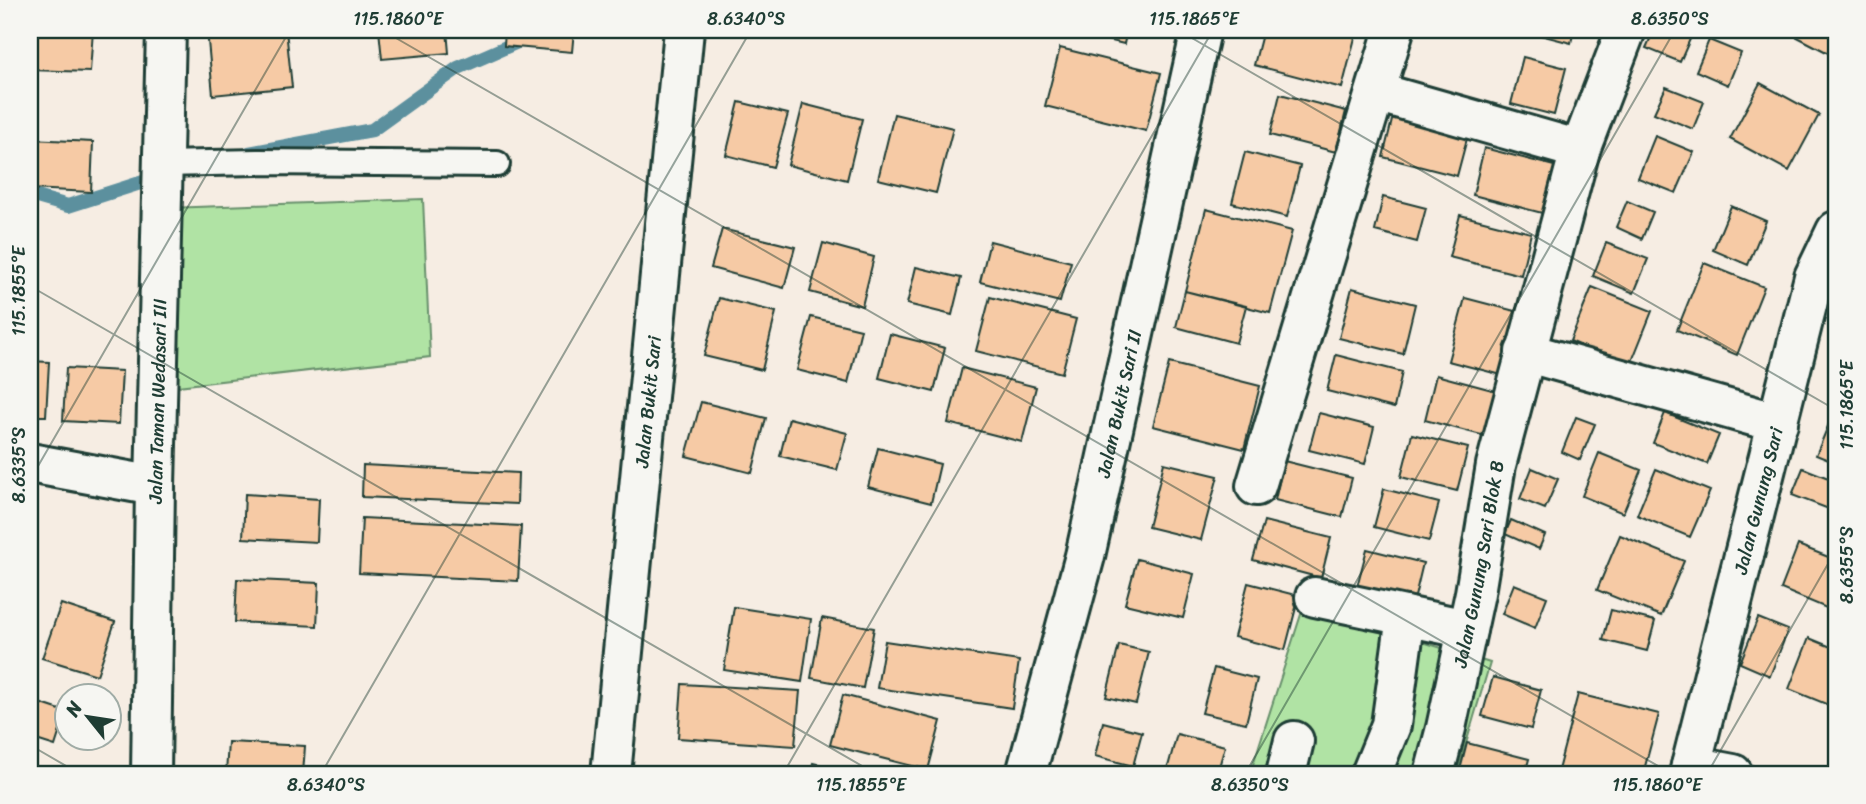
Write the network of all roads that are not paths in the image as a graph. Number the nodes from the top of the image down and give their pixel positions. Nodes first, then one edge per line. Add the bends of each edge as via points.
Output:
1 (166, 30) edge
2 (684, 30) edge
3 (1201, 30) edge
4 (1394, 30) edge
5 (1626, 30) edge
6 (1376, 92) junction
7 (1580, 150) junction
8 (162, 164) junction
9 (497, 164) dead end
10 (1836, 231) edge
11 (1525, 352) junction
12 (1778, 423) junction
13 (30, 463) edge
14 (155, 486) junction
15 (1256, 486) dead end
16 (1315, 597) dead end
17 (1406, 616) junction
18 (1467, 629) junction
19 (1690, 770) edge
20 (152, 774) edge
21 (611, 774) edge
22 (1026, 774) edge
23 (1371, 774) edge
24 (1434, 774) edge
25 (1733, 774) edge

1 - 8 street, Jalan Taman Wedasari III
2 - 21 street, Jalan Bukit Sari
3 - 22 street, Jalan Bukit Sari II via 1085,556
4 - 6 street
5 - 7 street, Jalan Gunung Sari Blok B
6 - 7 street
6 - 15 street
7 - 11 street, Jalan Gunung Sari Blok B
8 - 9 lane
8 - 14 street, Jalan Taman Wedasari III
10 - 12 street, Jalan Gunung Sari via 1814,277
11 - 12 street
11 - 18 street, Jalan Gunung Sari Blok B via 1496,465
12 - 19 street, Jalan Gunung Sari
13 - 14 street
14 - 20 street, Jalan Taman Wedasari III
16 - 17 street
17 - 18 street
17 - 23 street via 1391,725
18 - 24 street, Jalan Gunung Sari Blok B
19 - 25 street

